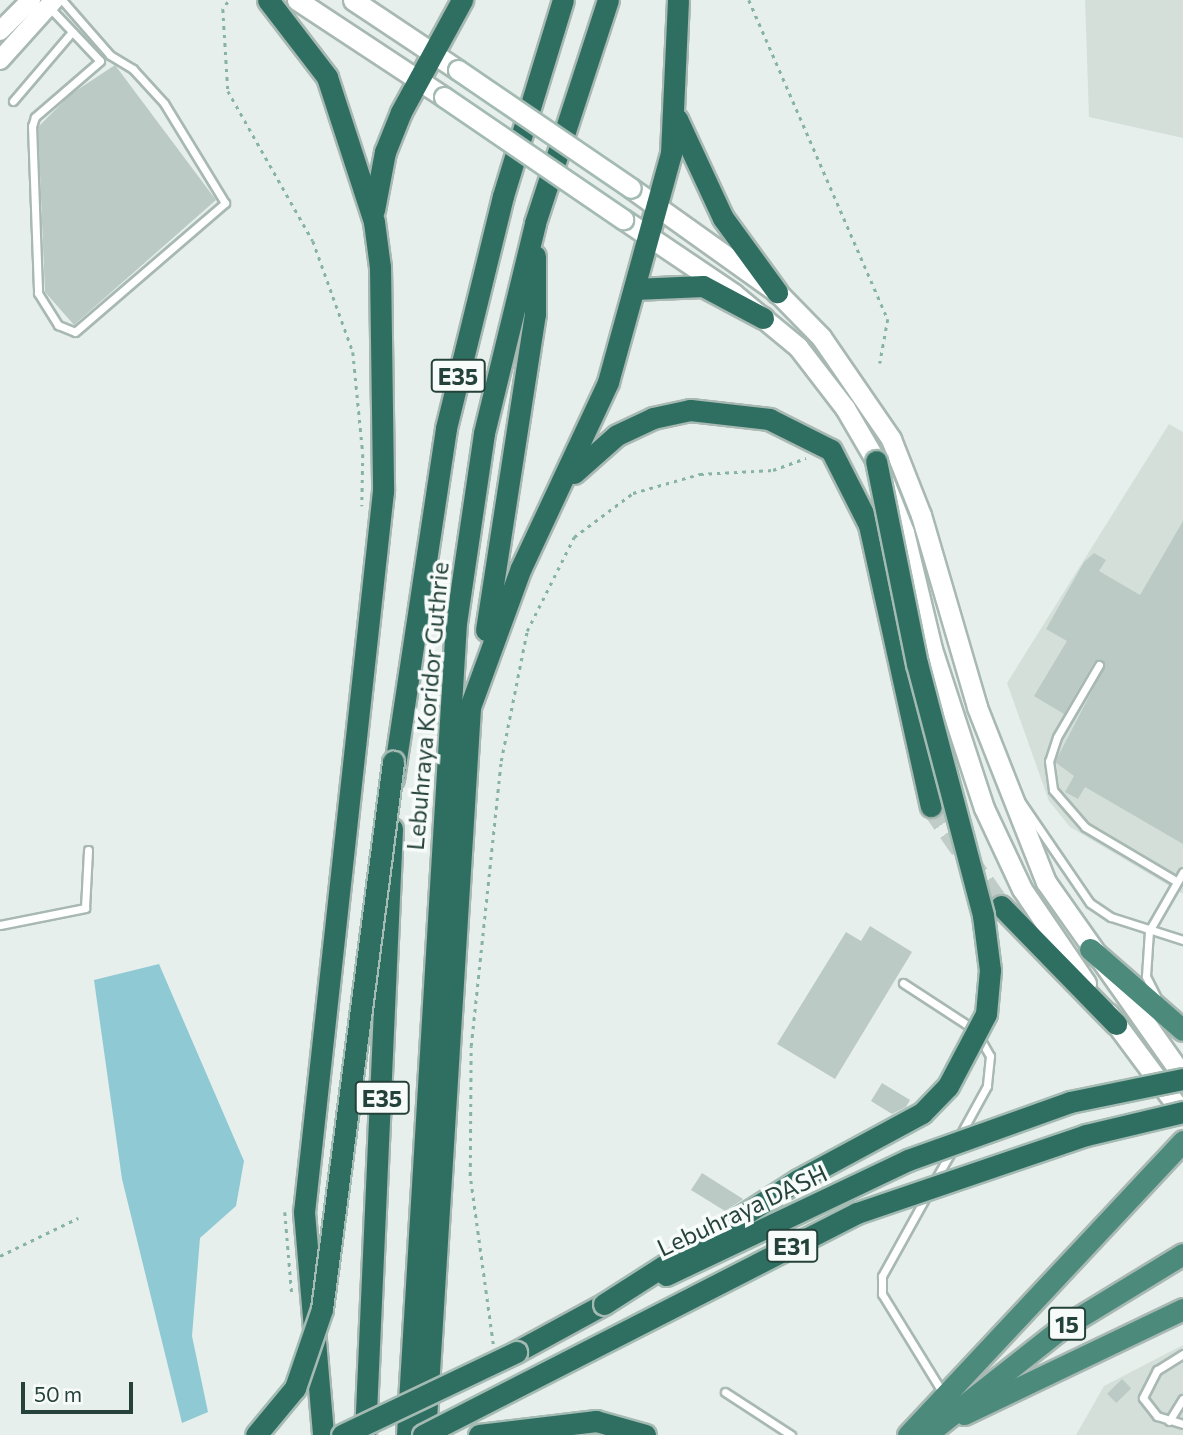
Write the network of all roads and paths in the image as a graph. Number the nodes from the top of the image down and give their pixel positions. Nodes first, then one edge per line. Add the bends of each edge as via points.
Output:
1 (31, 0) edge
2 (268, 0) edge
3 (297, 0) edge
4 (353, 0) edge
5 (463, 0) edge
6 (564, 0) edge
7 (608, 0) edge
8 (678, 0) edge
9 (749, 0) edge
10 (228, 2) dead end
11 (55, 3) edge
12 (0, 31) edge
13 (72, 32) junction
14 (434, 54) junction
15 (110, 55) junction
16 (0, 60) edge
17 (100, 61) junction
18 (419, 80) junction
19 (13, 101) dead end
20 (677, 119) junction
21 (657, 206) junction
22 (373, 222) junction
23 (535, 223) junction
24 (648, 236) junction
25 (634, 289) junction
26 (777, 292) junction
27 (763, 318) junction
28 (880, 363) dead end
29 (809, 457) dead end
30 (876, 461) junction
31 (565, 482) junction
32 (362, 508) dead end
33 (1099, 664) dead end
34 (470, 708) junction
35 (393, 762) junction
36 (1004, 783) junction
37 (931, 806) tunnel mouth
38 (88, 850) dead end
39 (1183, 872) edge
40 (1176, 881) junction
41 (1001, 906) tunnel mouth
42 (0, 925) edge
43 (1149, 932) junction
44 (1183, 940) edge
45 (1090, 949) junction
46 (903, 983) dead end
47 (1116, 1024) junction
48 (1177, 1025) edge
49 (1183, 1077) edge
50 (1183, 1113) edge
51 (1183, 1141) edge
52 (78, 1218) dead end
53 (0, 1256) edge
54 (1178, 1256) edge
55 (604, 1304) junction
56 (1183, 1309) edge
57 (434, 1329) junction
58 (1183, 1354) edge
59 (494, 1358) dead end
60 (725, 1392) dead end
61 (944, 1394) junction
62 (1183, 1399) edge
63 (1169, 1421) junction
64 (1183, 1424) edge
65 (930, 1431) edge
66 (256, 1435) edge
67 (323, 1435) edge
68 (342, 1435) edge
69 (365, 1435) edge
70 (408, 1435) edge
71 (424, 1435) edge
72 (437, 1435) edge
73 (479, 1435) edge
74 (645, 1435) edge
75 (791, 1435) edge
76 (908, 1435) edge

1 - 12 street
2 - 22 highway via 327,77
3 - 18 main road
4 - 14 main road
5 - 14 highway
6 - 35 highway, Lebuhraya Koridor Guthrie / E35 via 503,196 446,428
7 - 23 highway, Lebuhraya Koridor Guthrie / E35
8 - 20 highway via 673,50
9 - 28 path via 888,319
10 - 32 path via 223,9 228,91 313,241 353,352
11 - 13 lane
11 - 15 lane
11 - 16 street
13 - 17 lane
13 - 19 lane
14 - 18 highway
14 - 21 main road, bridge
15 - 17 lane
15 - 17 lane via 134,69 164,103 225,203 90,324 71,332 46,311 38,293 32,126 35,117
18 - 22 highway via 385,152
18 - 24 main road, bridge
20 - 21 highway
20 - 26 highway via 723,218
21 - 24 highway
21 - 26 main road
22 - 67 highway via 380,267 385,463 304,1212
23 - 34 highway via 536,314
23 - 70 highway, Lebuhraya Koridor Guthrie / E35 via 484,433 456,623
24 - 25 highway
24 - 27 main road
25 - 27 highway via 703,286
25 - 31 highway via 608,382
26 - 36 main road via 821,337 891,439 921,515
27 - 30 main road via 824,379
29 - 59 path via 773,470 700,474 633,493 574,537 527,631 501,761 471,1046 470,1175
30 - 47 main road via 904,532 932,649 984,808 1022,889
30 - 55 highway, bridge via 916,664 983,915 990,970 986,1014 955,1076 922,1113 798,1180
31 - 34 highway via 521,568
31 - 37 highway via 617,435 653,418 690,410 768,419 831,450 869,525
33 - 40 lane via 1057,737 1049,761 1053,790 1085,827
34 - 57 highway via 461,786
35 - 66 highway, bridge via 322,1309 295,1388
35 - 69 highway, Lebuhraya Koridor Guthrie / E35 via 390,942
36 - 43 lane via 1032,814 1090,904
36 - 45 main road via 1046,882
38 - 42 lane via 85,908
39 - 40 lane
40 - 43 lane
41 - 47 highway
43 - 44 lane
43 - 48 lane via 1146,976
45 - 48 highway
45 - 49 main road
46 - 61 lane via 975,1030 990,1056 988,1086 882,1276 889,1313
47 - 50 main road
49 - 55 highway, Lebuhraya DASH / E31, bridge via 1070,1102 908,1160
50 - 71 highway, E31, bridge via 1086,1135 857,1213
51 - 61 highway via 1022,1317
52 - 53 path
54 - 65 highway, 15 via 1060,1329
55 - 68 highway, Lebuhraya DASH / E31, bridge via 461,1382
56 - 65 highway
57 - 71 highway
57 - 72 highway
58 - 63 lane via 1157,1370 1143,1398
60 - 75 lane
61 - 76 highway
62 - 63 lane
63 - 64 lane
73 - 74 highway, bridge via 596,1421

